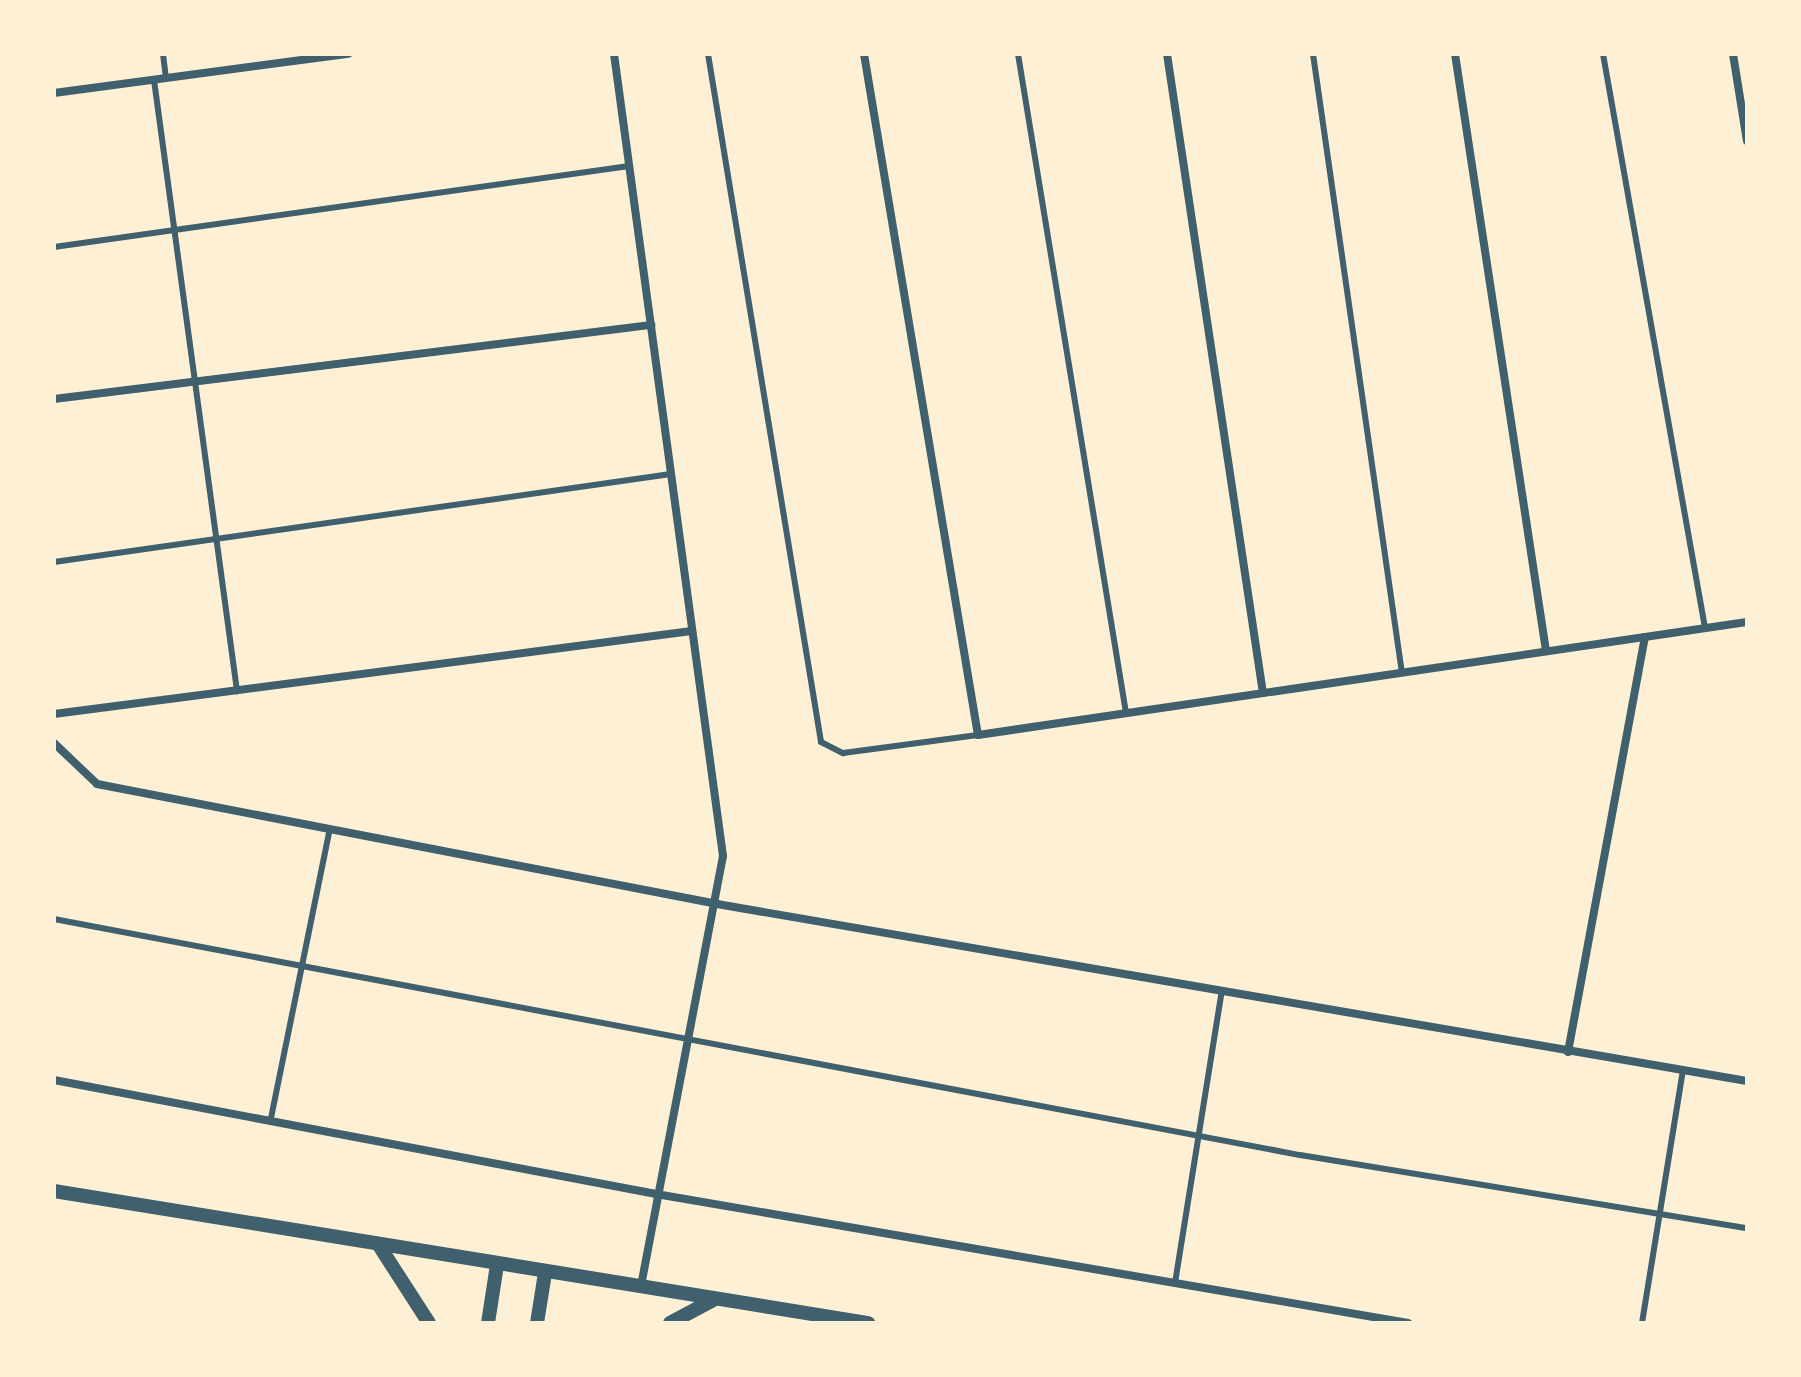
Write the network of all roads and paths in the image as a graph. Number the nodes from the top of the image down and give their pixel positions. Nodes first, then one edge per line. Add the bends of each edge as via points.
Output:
1 (163, 54) edge
2 (348, 54) edge
3 (614, 54) edge
4 (708, 54) edge
5 (864, 54) edge
6 (1018, 54) edge
7 (1167, 54) edge
8 (1313, 54) edge
9 (1455, 54) edge
10 (1603, 54) edge
11 (1733, 54) edge
12 (166, 78) junction
13 (154, 80) junction
14 (54, 93) edge
15 (1747, 141) edge
16 (629, 166) junction
17 (174, 229) junction
18 (54, 247) edge
19 (651, 325) junction
20 (195, 381) junction
21 (54, 399) edge
22 (671, 474) junction
23 (216, 541) junction
24 (54, 562) edge
25 (1747, 622) edge
26 (1705, 628) junction
27 (692, 631) junction
28 (1645, 637) junction
29 (1546, 651) junction
30 (1402, 673) junction
31 (237, 691) junction
32 (1263, 693) junction
33 (1126, 713) junction
34 (54, 714) edge
35 (978, 735) junction
36 (54, 743) edge
37 (330, 829) junction
38 (717, 904) junction
39 (54, 919) edge
40 (296, 968) junction
41 (1222, 991) junction
42 (688, 1041) junction
43 (1568, 1052) junction
44 (1683, 1070) junction
45 (54, 1080) edge
46 (1747, 1081) edge
47 (271, 1118) junction
48 (1200, 1132) junction
49 (54, 1191) edge
50 (656, 1194) junction
51 (1661, 1215) junction
52 (1747, 1228) edge
53 (380, 1247) junction
54 (497, 1265) junction
55 (545, 1273) junction
56 (1175, 1283) junction
57 (641, 1287) junction
58 (715, 1298) junction
59 (429, 1323) edge
60 (488, 1323) edge
61 (537, 1323) edge
62 (670, 1323) edge
63 (868, 1323) edge
64 (1408, 1323) edge
65 (1642, 1323) edge

1 - 12 lane
2 - 12 street
3 - 16 street
4 - 35 lane via 821,742 843,753
5 - 35 street
6 - 33 lane
7 - 32 street
8 - 30 lane
9 - 29 street
10 - 26 lane
11 - 15 street
12 - 13 street
13 - 14 street
13 - 17 lane
16 - 17 lane
16 - 19 street
17 - 18 lane
17 - 20 lane
19 - 20 street
19 - 22 street
20 - 21 street
20 - 23 lane
22 - 23 lane
22 - 27 street
23 - 24 lane
23 - 31 lane
25 - 26 street
26 - 28 street
27 - 31 street
27 - 38 street via 723,856
28 - 29 street
28 - 43 street
29 - 30 street
30 - 32 street
31 - 34 street
32 - 33 street
33 - 35 street
36 - 37 street via 97,784
37 - 38 street
37 - 40 lane
38 - 41 street
38 - 42 street
39 - 40 lane
40 - 42 lane
40 - 47 lane
41 - 43 street
41 - 48 lane
42 - 48 lane
42 - 50 street
43 - 44 street
44 - 46 street
44 - 51 lane
45 - 47 street
47 - 50 street
48 - 51 lane
48 - 56 lane
49 - 53 street
50 - 56 street
50 - 57 street
51 - 52 lane
51 - 65 lane
53 - 54 street
53 - 59 street
54 - 55 street
54 - 60 street
55 - 57 street
55 - 61 street
56 - 64 street
57 - 58 street
58 - 62 street
58 - 63 street

